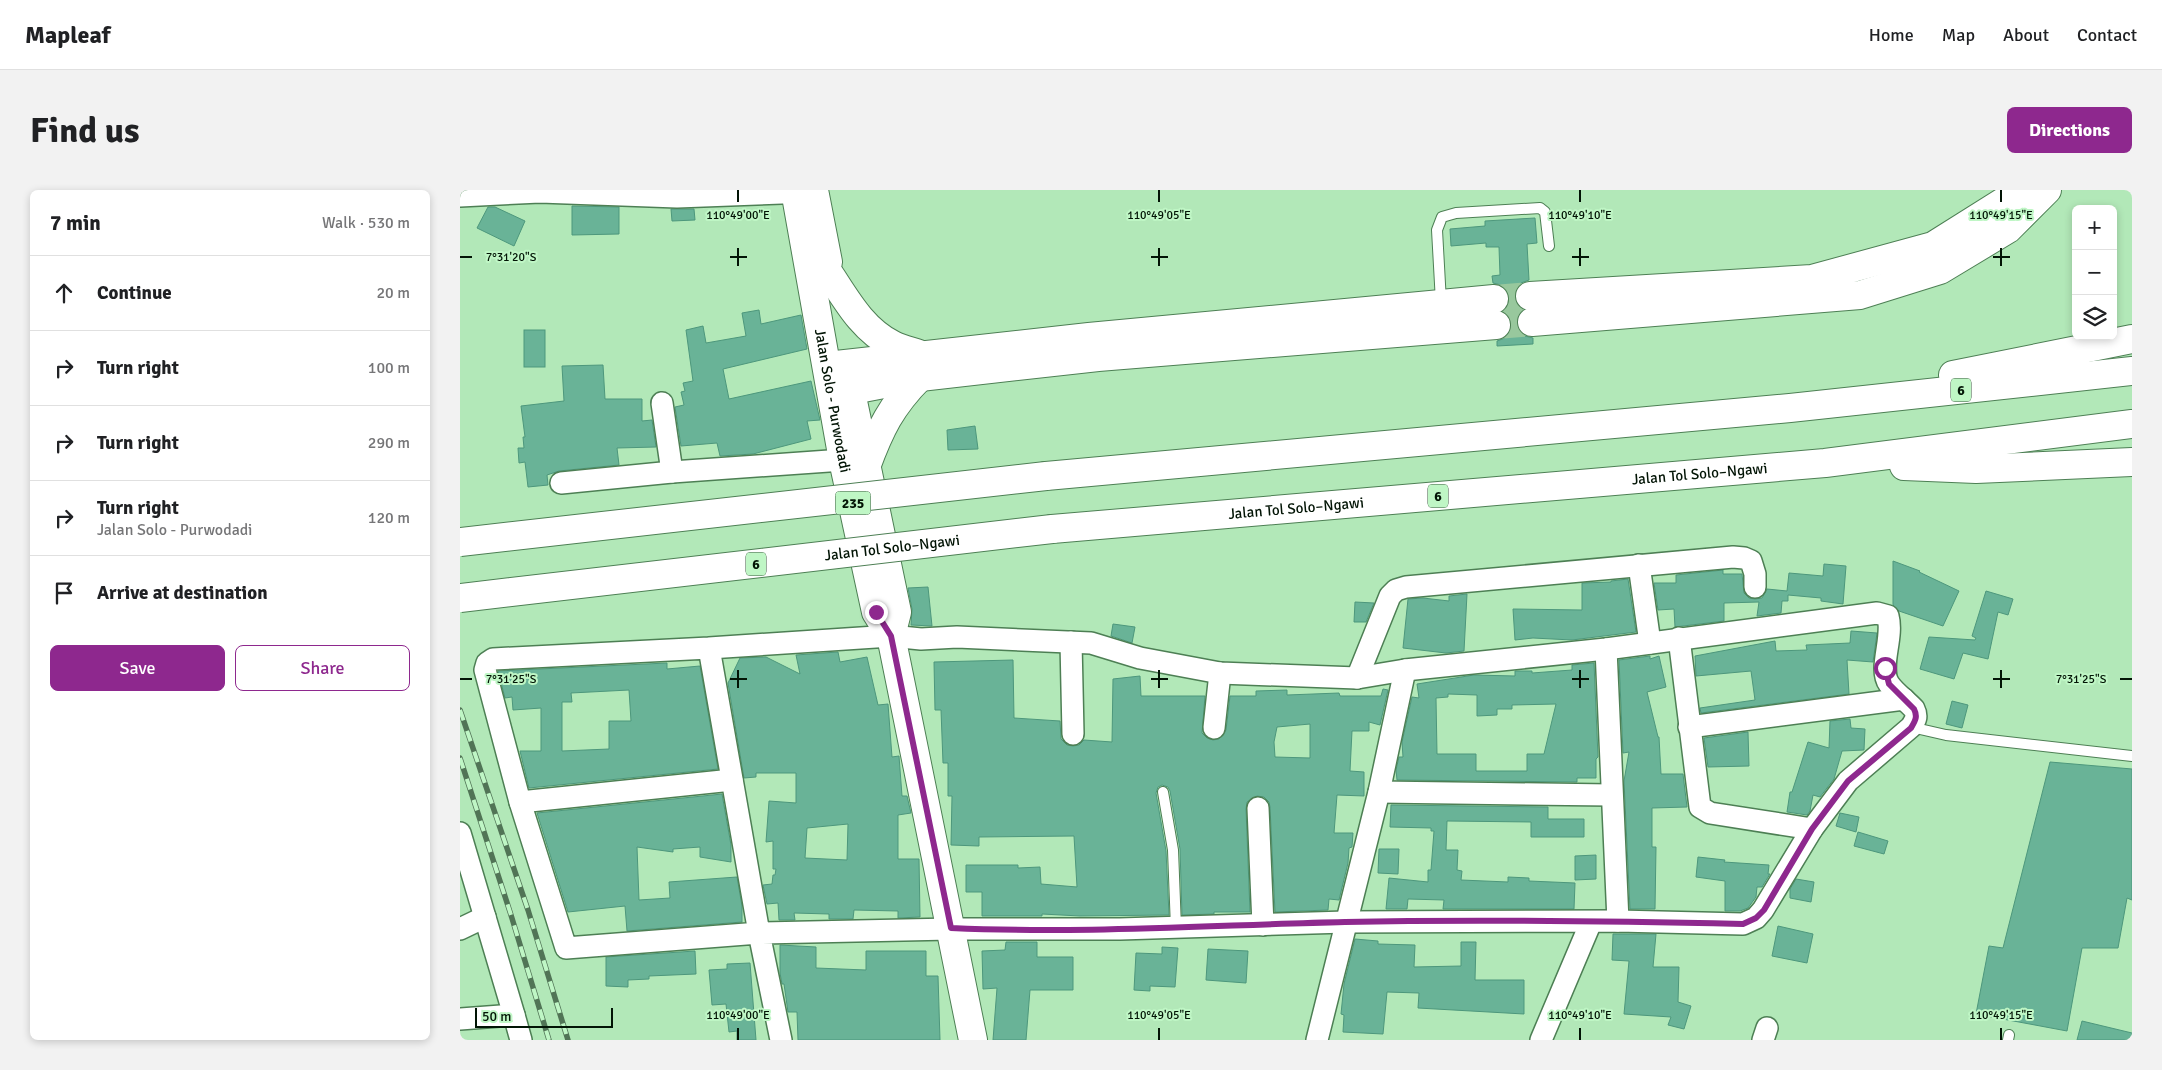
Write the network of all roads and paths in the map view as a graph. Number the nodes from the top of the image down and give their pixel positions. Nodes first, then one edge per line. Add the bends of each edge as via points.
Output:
1 (2017, 190) edge
2 (2046, 190) edge
3 (540, 191) edge
4 (804, 191) edge
5 (460, 196) edge
6 (1549, 246) dead end
7 (819, 256) junction
8 (1441, 303) junction
9 (2132, 339) edge
10 (836, 365) junction
11 (920, 366) junction
12 (2132, 371) edge
13 (841, 392) junction
14 (662, 403) dead end
15 (1790, 408) junction
16 (2132, 424) edge
17 (2132, 462) edge
18 (854, 463) junction
19 (1825, 463) junction
20 (672, 472) junction
21 (561, 483) dead end
22 (460, 542) edge
23 (1640, 565) junction
24 (1755, 587) dead end
25 (460, 598) edge
26 (891, 636) junction
27 (1679, 638) junction
28 (1071, 642) junction
29 (1650, 643) junction
30 (709, 648) junction
31 (1606, 649) junction
32 (1406, 670) junction
33 (1220, 673) junction
34 (1357, 678) junction
35 (1904, 699) junction
36 (1689, 726) junction
37 (1214, 728) dead end
38 (1911, 728) junction
39 (1073, 734) dead end
40 (2132, 756) edge
41 (732, 780) junction
42 (1163, 792) dead end
43 (1379, 792) junction
44 (1611, 795) junction
45 (520, 802) junction
46 (1258, 808) dead end
47 (1812, 829) junction
48 (460, 833) edge
49 (486, 917) junction
50 (1618, 921) junction
51 (1346, 922) junction
52 (1591, 922) junction
53 (1263, 925) junction
54 (951, 928) junction
55 (1176, 928) junction
56 (460, 930) edge
57 (759, 933) junction
58 (514, 1014) junction
59 (460, 1019) edge
60 (521, 1040) edge
61 (780, 1040) edge
62 (973, 1040) edge
63 (1317, 1040) edge
64 (1541, 1040) edge

1 - 2 main road via 2011,198 1933,246 1812,279 1531,309 1860,295 1940,270 2008,229
3 - 4 street via 677,197
3 - 5 street
4 - 7 main road, Jalan Solo - Purwodadi / 235
6 - 8 lane via 1546,212 1540,208 1456,213 1442,217 1437,230
7 - 10 main road, Jalan Solo - Purwodadi / 235
7 - 11 main road via 859,318
8 - 11 main road
8 - 11 main road via 1495,312 1098,357
9 - 15 main road
10 - 11 main road
10 - 13 main road, Jalan Solo - Purwodadi / 235
11 - 13 main road
11 - 18 main road via 904,394
12 - 15 main road, 6
13 - 18 main road, Jalan Solo - Purwodadi / 235
14 - 20 street
15 - 22 main road, 6, bridge via 1046,476
16 - 19 main road, Jalan Tol Solo–Ngawi / 6
17 - 19 main road via 1976,469
18 - 20 street
18 - 26 main road, Jalan Solo - Purwodadi / 235 via 896,612
19 - 25 main road, Jalan Tol Solo–Ngawi / 6, bridge via 1052,529
20 - 21 street
23 - 24 street via 1744,558 1751,561
23 - 29 street
23 - 34 street via 1406,586 1390,596
26 - 28 street
26 - 30 street
26 - 54 main road, Jalan Solo - Purwodadi / 235
27 - 29 street
27 - 35 street via 1884,613 1890,623 1885,668 1889,684
27 - 36 street
28 - 33 street via 1090,643 1140,658
28 - 39 street
29 - 31 street
30 - 41 street
30 - 45 street via 493,659 487,663 486,670
31 - 32 street
31 - 44 street
32 - 34 street
32 - 43 street
33 - 34 street
33 - 37 street
35 - 36 street
35 - 38 street via 1917,714
36 - 47 street via 1700,807 1705,811
38 - 40 lane via 1946,735
38 - 47 street via 1848,781
41 - 45 street
41 - 57 street
42 - 55 lane via 1173,850
43 - 44 street
43 - 51 street
44 - 50 street
45 - 57 street via 566,948
46 - 53 street
47 - 50 street via 1764,910 1750,921 1743,924
48 - 49 street
49 - 56 street
49 - 58 street
50 - 52 street
51 - 52 street
51 - 53 street
51 - 63 street
52 - 64 street
53 - 55 street
54 - 55 street
54 - 57 street
54 - 62 main road, Jalan Solo - Purwodadi / 235
57 - 61 street
58 - 59 street
58 - 60 street

